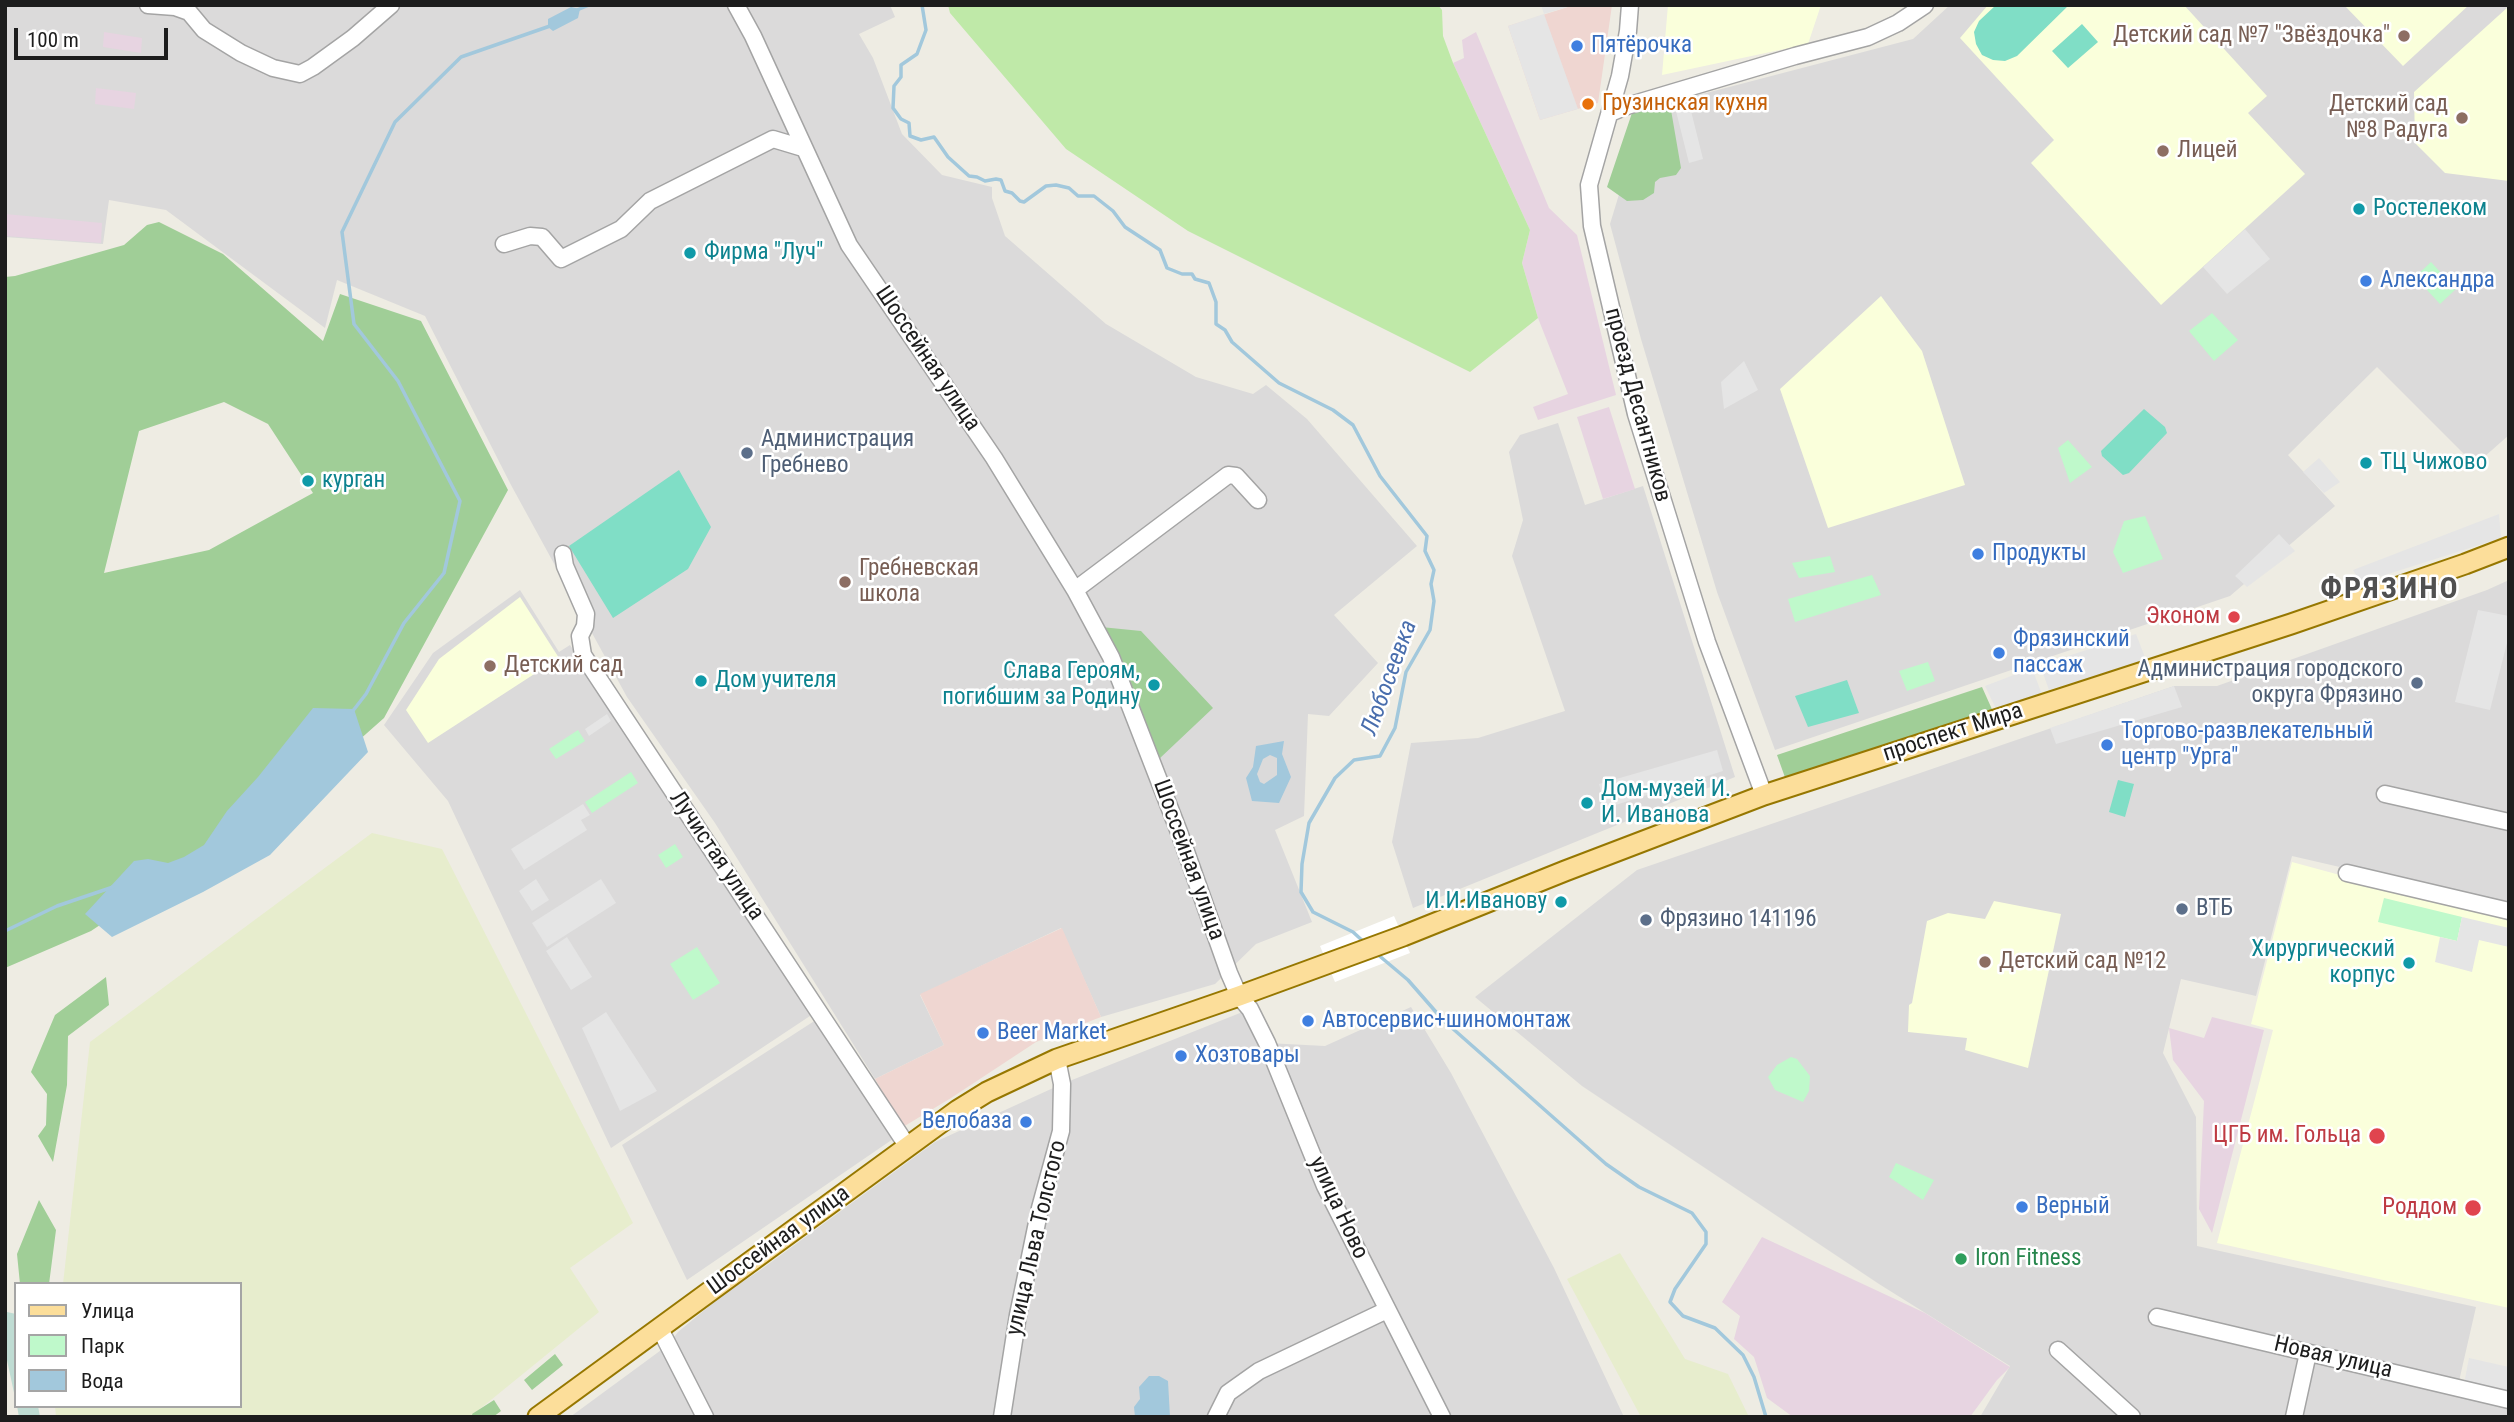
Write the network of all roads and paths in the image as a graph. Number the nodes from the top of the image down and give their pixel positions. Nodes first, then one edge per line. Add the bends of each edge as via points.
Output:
1 (148, 5) edge
2 (391, 5) edge
3 (736, 5) edge
4 (1630, 5) edge
5 (1925, 5) edge
6 (1610, 113) junction
7 (803, 148) junction
8 (504, 244) dead end
9 (1258, 500) dead end
10 (2509, 547) edge
11 (563, 554) dead end
12 (1075, 590) junction
13 (2385, 794) dead end
14 (1764, 795) junction
15 (2509, 822) edge
16 (2347, 873) dead end
17 (2509, 911) edge
18 (1239, 996) junction
19 (1057, 1059) junction
20 (908, 1147) junction
21 (1387, 1310) junction
22 (2157, 1317) dead end
23 (660, 1329) junction
24 (2058, 1350) dead end
25 (2308, 1353) junction
26 (2509, 1400) edge
27 (538, 1417) edge
28 (705, 1417) edge
29 (1002, 1417) edge
30 (1216, 1417) edge
31 (1442, 1417) edge
32 (2132, 1417) edge
33 (2294, 1417) edge

1 - 2 street via 190,12 204,30 241,53 300,74
3 - 7 street, Шоссейная улица
4 - 6 street, проезд Десантников
5 - 6 street via 1868,37
6 - 14 street, проезд Десантников via 1589,185 1604,283 1633,404 1683,567
7 - 8 street via 773,139 650,201 621,229 561,258 542,237
7 - 12 street, Шоссейная улица via 849,245 959,405
9 - 12 street via 1236,476 1228,475
10 - 14 main road, проспект Мира via 2291,624
11 - 20 street, Лучистая улица via 586,614 580,636 583,655
12 - 18 street, Шоссейная улица via 1127,696
13 - 15 street
14 - 18 main road, проспект Мира
16 - 17 street
18 - 19 main road, Шоссейная улица
18 - 21 street, улица Ново via 1267,1043 1325,1186
19 - 20 main road, Шоссейная улица via 980,1097
19 - 29 street, улица Льва Толстого via 1062,1084 1061,1131 1040,1208
20 - 23 main road, Шоссейная улица
21 - 30 street via 1259,1371 1228,1393
21 - 31 street, улица Ново
22 - 25 street, Новая улица
23 - 27 main road, Шоссейная улица
23 - 28 street
24 - 32 street
25 - 26 street, Новая улица
25 - 33 street

